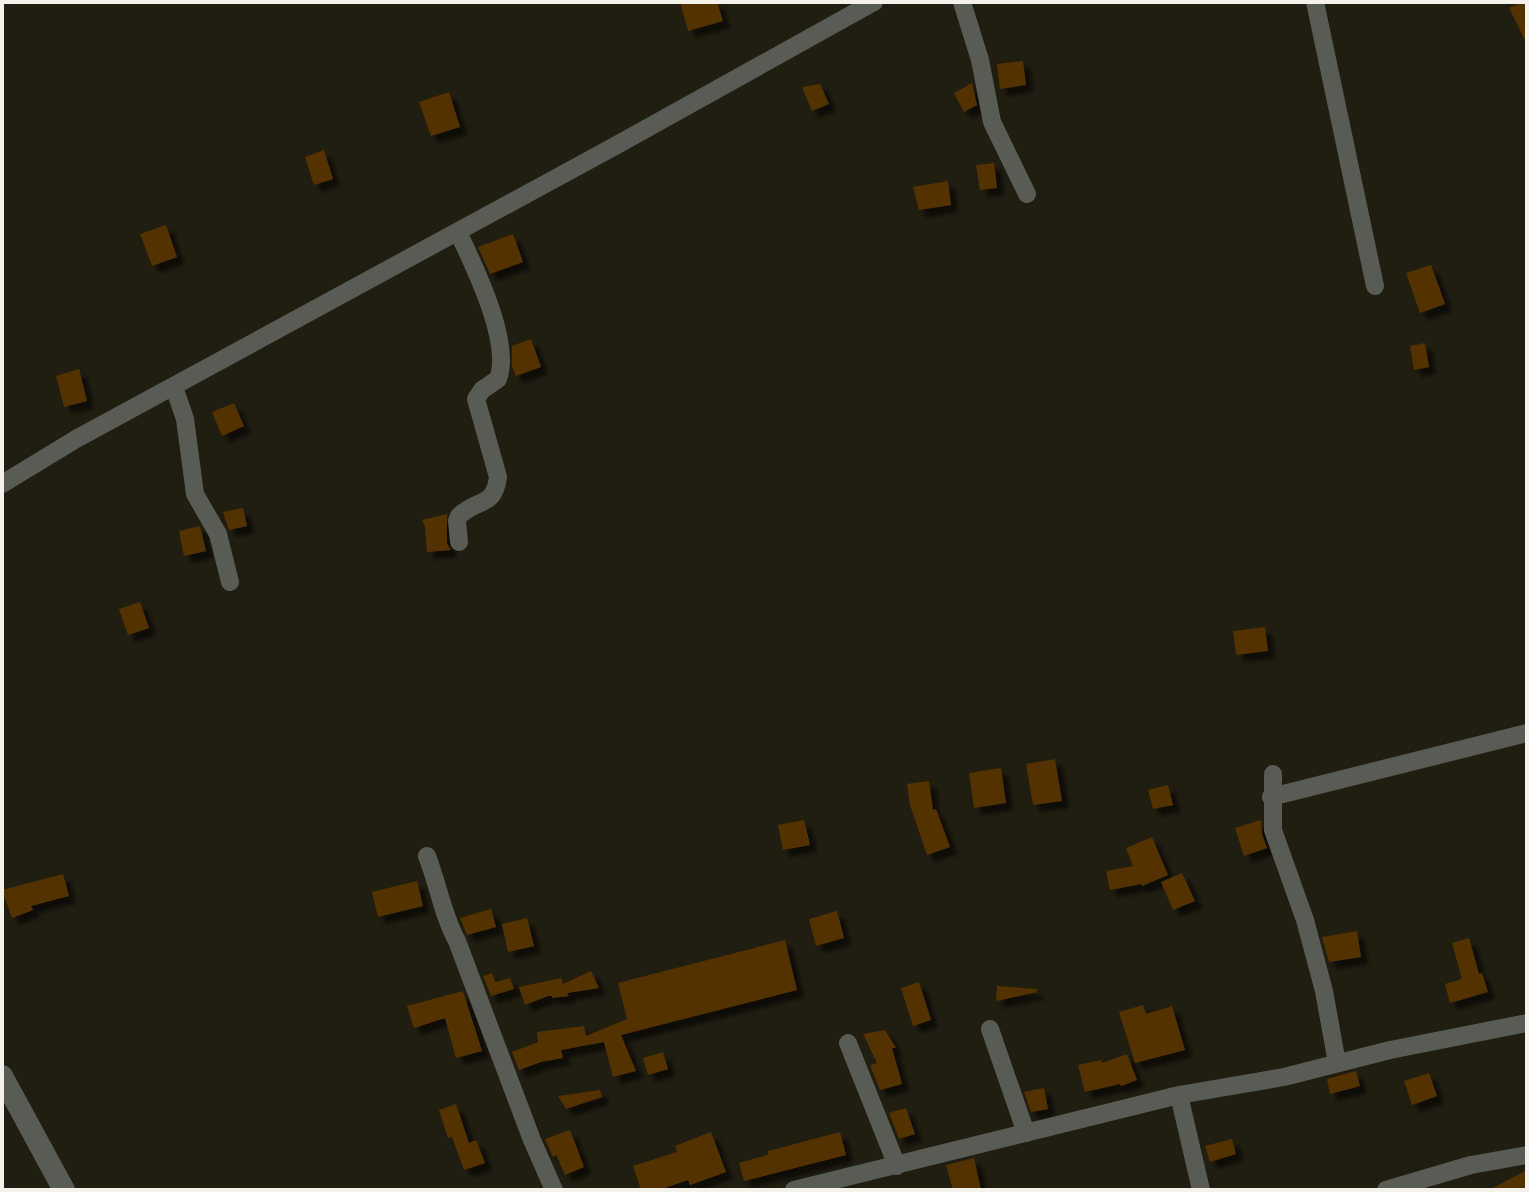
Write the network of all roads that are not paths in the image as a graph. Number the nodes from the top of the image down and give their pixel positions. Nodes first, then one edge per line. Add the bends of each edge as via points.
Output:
1 (872, 2) edge
2 (962, 2) edge
3 (1315, 2) edge
4 (1027, 194) dead end
5 (458, 232) junction
6 (1375, 286) dead end
7 (174, 387) junction
8 (2, 484) edge
9 (459, 542) dead end
10 (230, 582) dead end
11 (1527, 733) edge
12 (1273, 774) dead end
13 (1271, 797) junction
14 (427, 856) dead end
15 (1527, 1023) edge
16 (990, 1029) dead end
17 (848, 1043) dead end
18 (1337, 1063) junction
19 (2, 1076) edge
20 (1179, 1095) junction
21 (1026, 1133) junction
22 (1527, 1155) edge
23 (897, 1166) junction
24 (64, 1190) edge
25 (554, 1190) edge
26 (794, 1190) edge
27 (1201, 1190) edge
28 (1386, 1190) edge

1 - 5 street
2 - 4 street via 992,122
3 - 6 street
5 - 7 street
5 - 9 street via 483,289 502,361 498,379 476,399 498,477 496,488 492,497 459,516
7 - 8 street
7 - 10 street via 185,419 195,494 218,534
11 - 13 street
12 - 13 street
13 - 18 street via 1273,830 1305,920
14 - 25 street via 450,929
15 - 18 street
16 - 21 street
17 - 23 street
18 - 20 street
19 - 24 street
20 - 21 street
20 - 27 street
21 - 23 street
22 - 28 street
23 - 26 street

